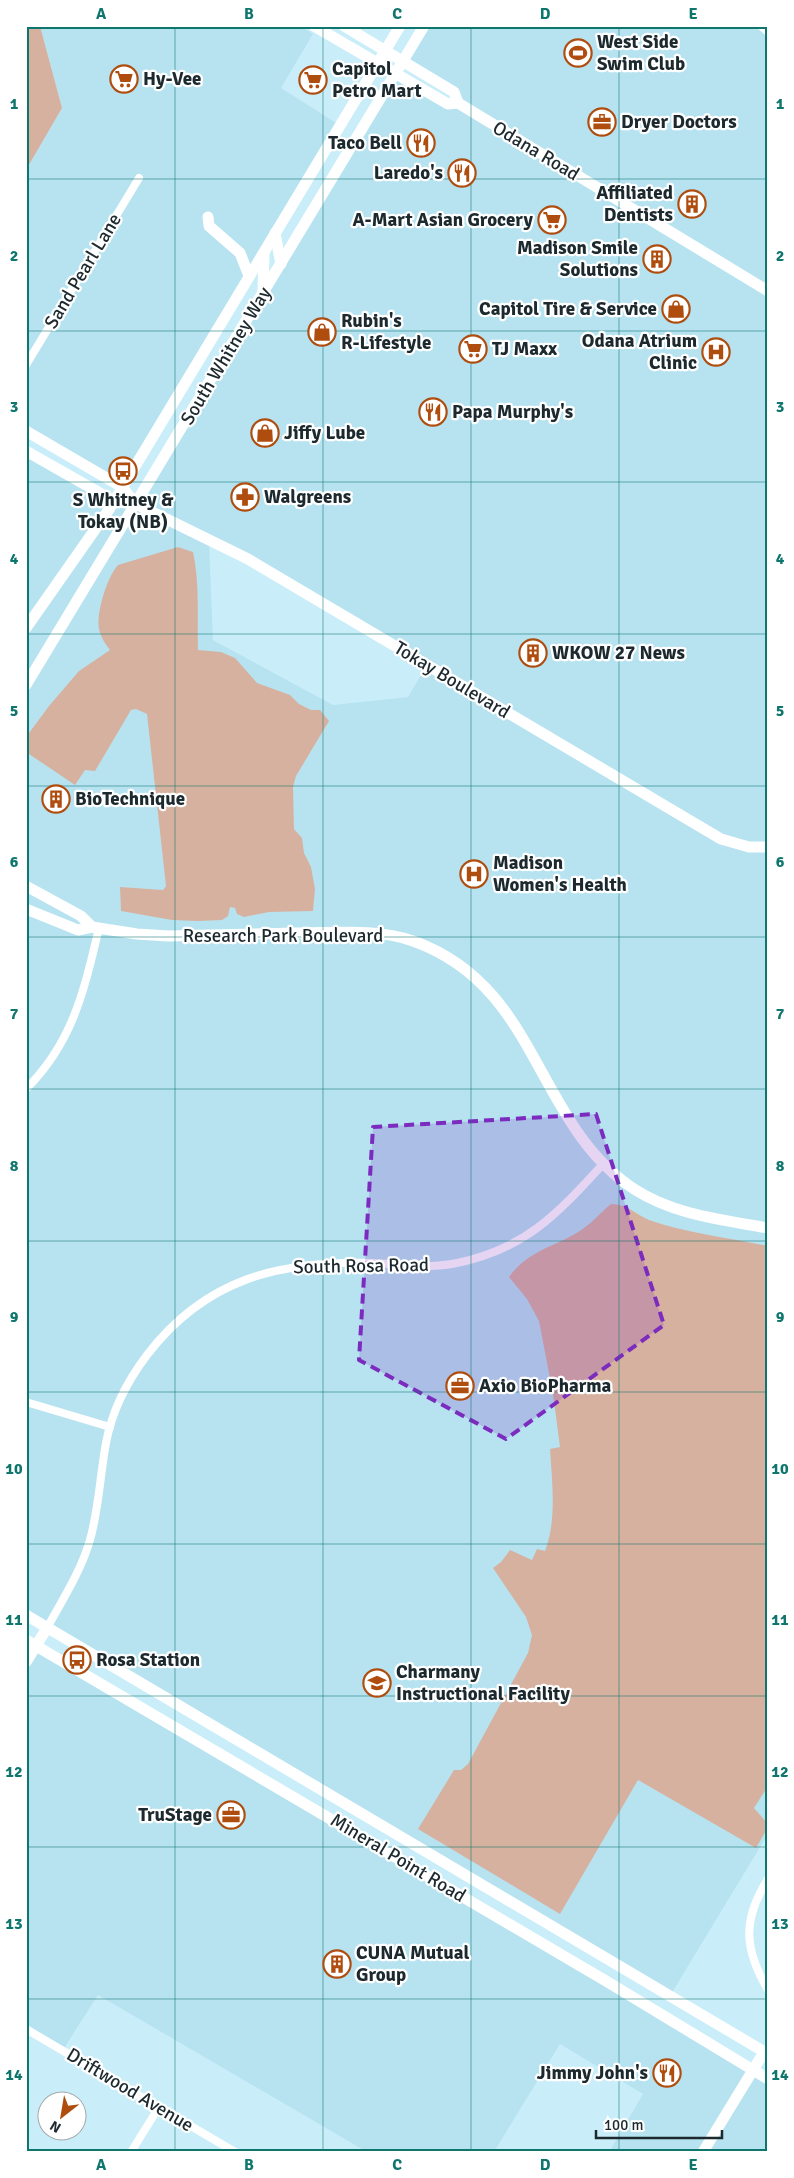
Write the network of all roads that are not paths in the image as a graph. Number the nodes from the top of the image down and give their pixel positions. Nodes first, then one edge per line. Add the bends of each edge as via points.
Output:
1 (314, 26) edge
2 (344, 26) edge
3 (400, 26) edge
4 (424, 26) edge
5 (761, 26) edge
6 (768, 32) edge
7 (384, 50) junction
8 (403, 61) junction
9 (376, 63) junction
10 (395, 74) junction
11 (458, 103) junction
12 (139, 178) dead end
13 (208, 217) dead end
14 (275, 232) junction
15 (264, 251) junction
16 (281, 264) junction
17 (249, 276) junction
18 (768, 292) edge
19 (263, 294) junction
20 (26, 364) edge
21 (26, 431) edge
22 (26, 450) edge
23 (122, 487) junction
24 (114, 501) junction
25 (136, 504) junction
26 (26, 628) edge
27 (26, 685) edge
28 (768, 847) edge
29 (26, 886) edge
30 (26, 908) edge
31 (95, 928) junction
32 (26, 1089) edge
33 (603, 1164) junction
34 (768, 1228) edge
35 (26, 1402) edge
36 (110, 1427) junction
37 (26, 1615) edge
38 (47, 1628) junction
39 (31, 1643) edge
40 (26, 1662) edge
41 (768, 1880) edge
42 (768, 1990) edge
43 (26, 2028) edge
44 (766, 2050) edge
45 (752, 2070) junction
46 (768, 2079) edge
47 (159, 2107) junction
48 (131, 2152) edge
49 (235, 2152) edge
50 (704, 2152) edge

1 - 9 main road, Odana Road
2 - 7 main road, Odana Road
3 - 7 main road, South Whitney Way
4 - 8 main road, South Whitney Way
5 - 6 street
7 - 8 main road, Odana Road
7 - 9 main road, South Whitney Way
8 - 10 main road, South Whitney Way
8 - 11 main road, Odana Road via 454,92
9 - 10 main road, Odana Road
9 - 14 main road, South Whitney Way
10 - 11 main road, Odana Road via 448,104
10 - 16 main road, South Whitney Way
11 - 18 main road, Odana Road
12 - 20 street, Sand Pearl Lane
13 - 17 main road via 209,226 240,253
14 - 15 main road, South Whitney Way
14 - 16 main road
15 - 17 main road, South Whitney Way
15 - 19 main road
16 - 19 main road, South Whitney Way
17 - 23 main road, South Whitney Way
19 - 25 main road, South Whitney Way
21 - 23 main road, Tokay Boulevard
22 - 24 main road, Tokay Boulevard
23 - 24 main road, South Whitney Way
23 - 25 main road, Tokay Boulevard
24 - 25 main road, Tokay Boulevard
24 - 26 main road, South Whitney Way
25 - 27 main road, South Whitney Way
25 - 28 main road, Tokay Boulevard via 248,559 310,594 721,839 749,847
29 - 31 main road via 81,916
30 - 31 main road, Research Park Boulevard via 78,930
31 - 32 street via 82,996 73,1022 58,1050
31 - 33 main road, Research Park Boulevard via 168,936 375,933 430,948 463,966 492,992 526,1042 574,1127
33 - 34 main road, Research Park Boulevard via 635,1190 667,1205 704,1216
33 - 36 street, South Rosa Road via 558,1213 538,1229 515,1244 484,1255 456,1264 343,1262 298,1265 256,1275 216,1293 183,1316 149,1353 128,1384
35 - 36 street
36 - 38 street, South Rosa Road via 86,1553
37 - 38 main road, Mineral Point Road
38 - 39 main road, South Rosa Road
38 - 44 main road, Mineral Point Road
39 - 40 main road, South Rosa Road
39 - 45 main road, Mineral Point Road
41 - 42 street via 748,1920 752,1955
43 - 47 street, Driftwood Avenue
44 - 45 main road
45 - 46 main road, Mineral Point Road
45 - 50 main road
47 - 48 street
47 - 49 street, Driftwood Avenue

